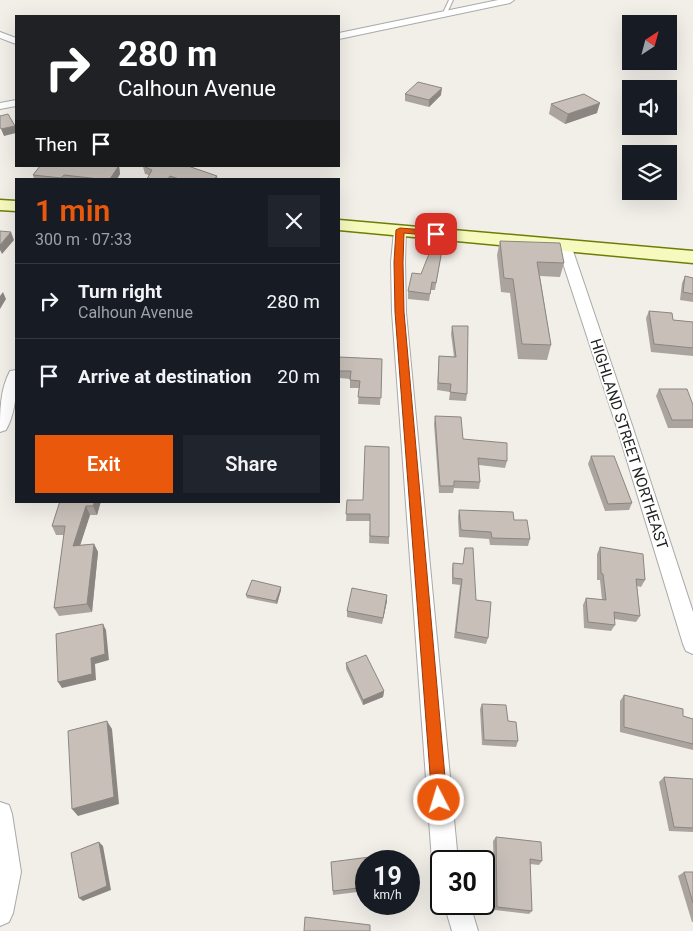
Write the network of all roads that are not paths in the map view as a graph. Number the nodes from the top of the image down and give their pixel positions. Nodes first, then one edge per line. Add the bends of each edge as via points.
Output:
1 (451, 0) edge
2 (510, 0) edge
3 (444, 14) junction
4 (0, 35) edge
5 (340, 36) edge
6 (15, 41) edge
7 (15, 103) edge
8 (0, 106) edge
9 (0, 205) edge
10 (15, 206) edge
11 (340, 225) edge
12 (400, 230) junction
13 (564, 245) junction
14 (693, 257) edge
15 (15, 377) edge
16 (3, 405) edge
17 (0, 426) edge
18 (693, 644) edge
19 (0, 814) edge
20 (444, 850) edge
21 (0, 913) edge
22 (460, 915) edge
23 (465, 931) edge

1 - 3 lane
2 - 3 street
3 - 5 street
4 - 6 street
7 - 8 street
9 - 10 street
11 - 12 street
12 - 13 street
12 - 20 street via 399,312
13 - 14 street
13 - 18 street, HIGHLAND STREET NORTHEAST
15 - 16 street
16 - 17 street
19 - 21 street via 8,872
22 - 23 street

